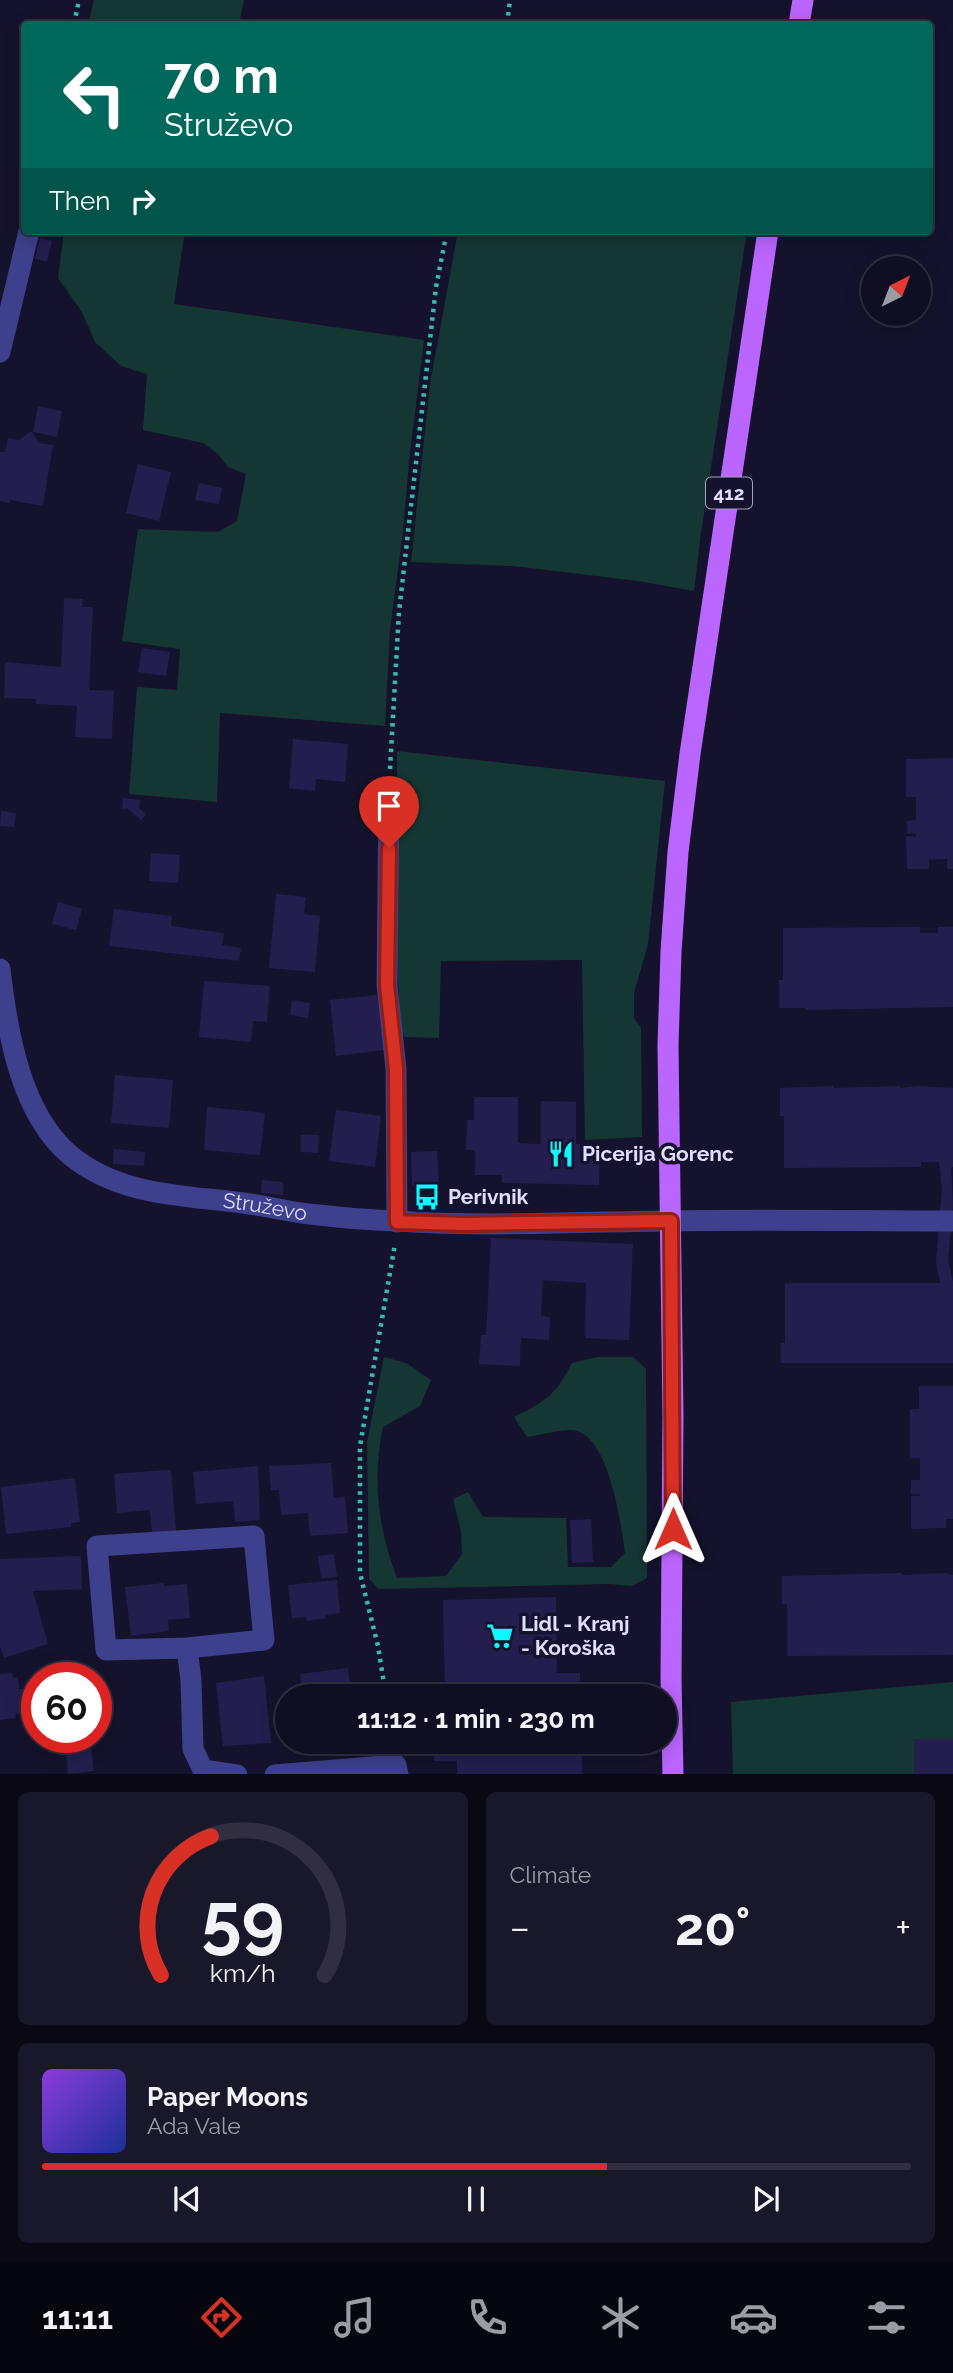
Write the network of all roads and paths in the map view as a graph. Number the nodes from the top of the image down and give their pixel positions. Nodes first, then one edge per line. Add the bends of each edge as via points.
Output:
1 (79, 0) edge
2 (510, 0) edge
3 (803, 0) edge
4 (75, 21) edge
5 (506, 21) edge
6 (800, 21) edge
7 (28, 235) edge
8 (446, 235) edge
9 (767, 235) edge
10 (0, 352) edge
11 (389, 793) joint
12 (0, 969) edge
13 (671, 1221) junction
14 (953, 1221) edge
15 (397, 1222) junction
16 (187, 1648) junction
17 (384, 1684) edge
18 (397, 1770) edge
19 (237, 1774) edge
20 (275, 1774) edge
21 (673, 1774) edge

1 - 4 path
2 - 5 path
3 - 6 main road
7 - 10 street
8 - 11 path via 436,287 399,612
9 - 13 main road, 412 via 678,852 668,1045
11 - 15 street via 387,985 396,1069
12 - 15 street, Struževo via 14,1055 33,1105 52,1139 73,1157 123,1185 160,1194
13 - 14 street, Struževo
13 - 15 street, Struževo
13 - 21 main road, 412
15 - 17 path via 360,1446 360,1573
16 - 16 street via 106,1650 97,1546 254,1536 264,1640
16 - 19 street via 193,1749 203,1770
18 - 20 street

